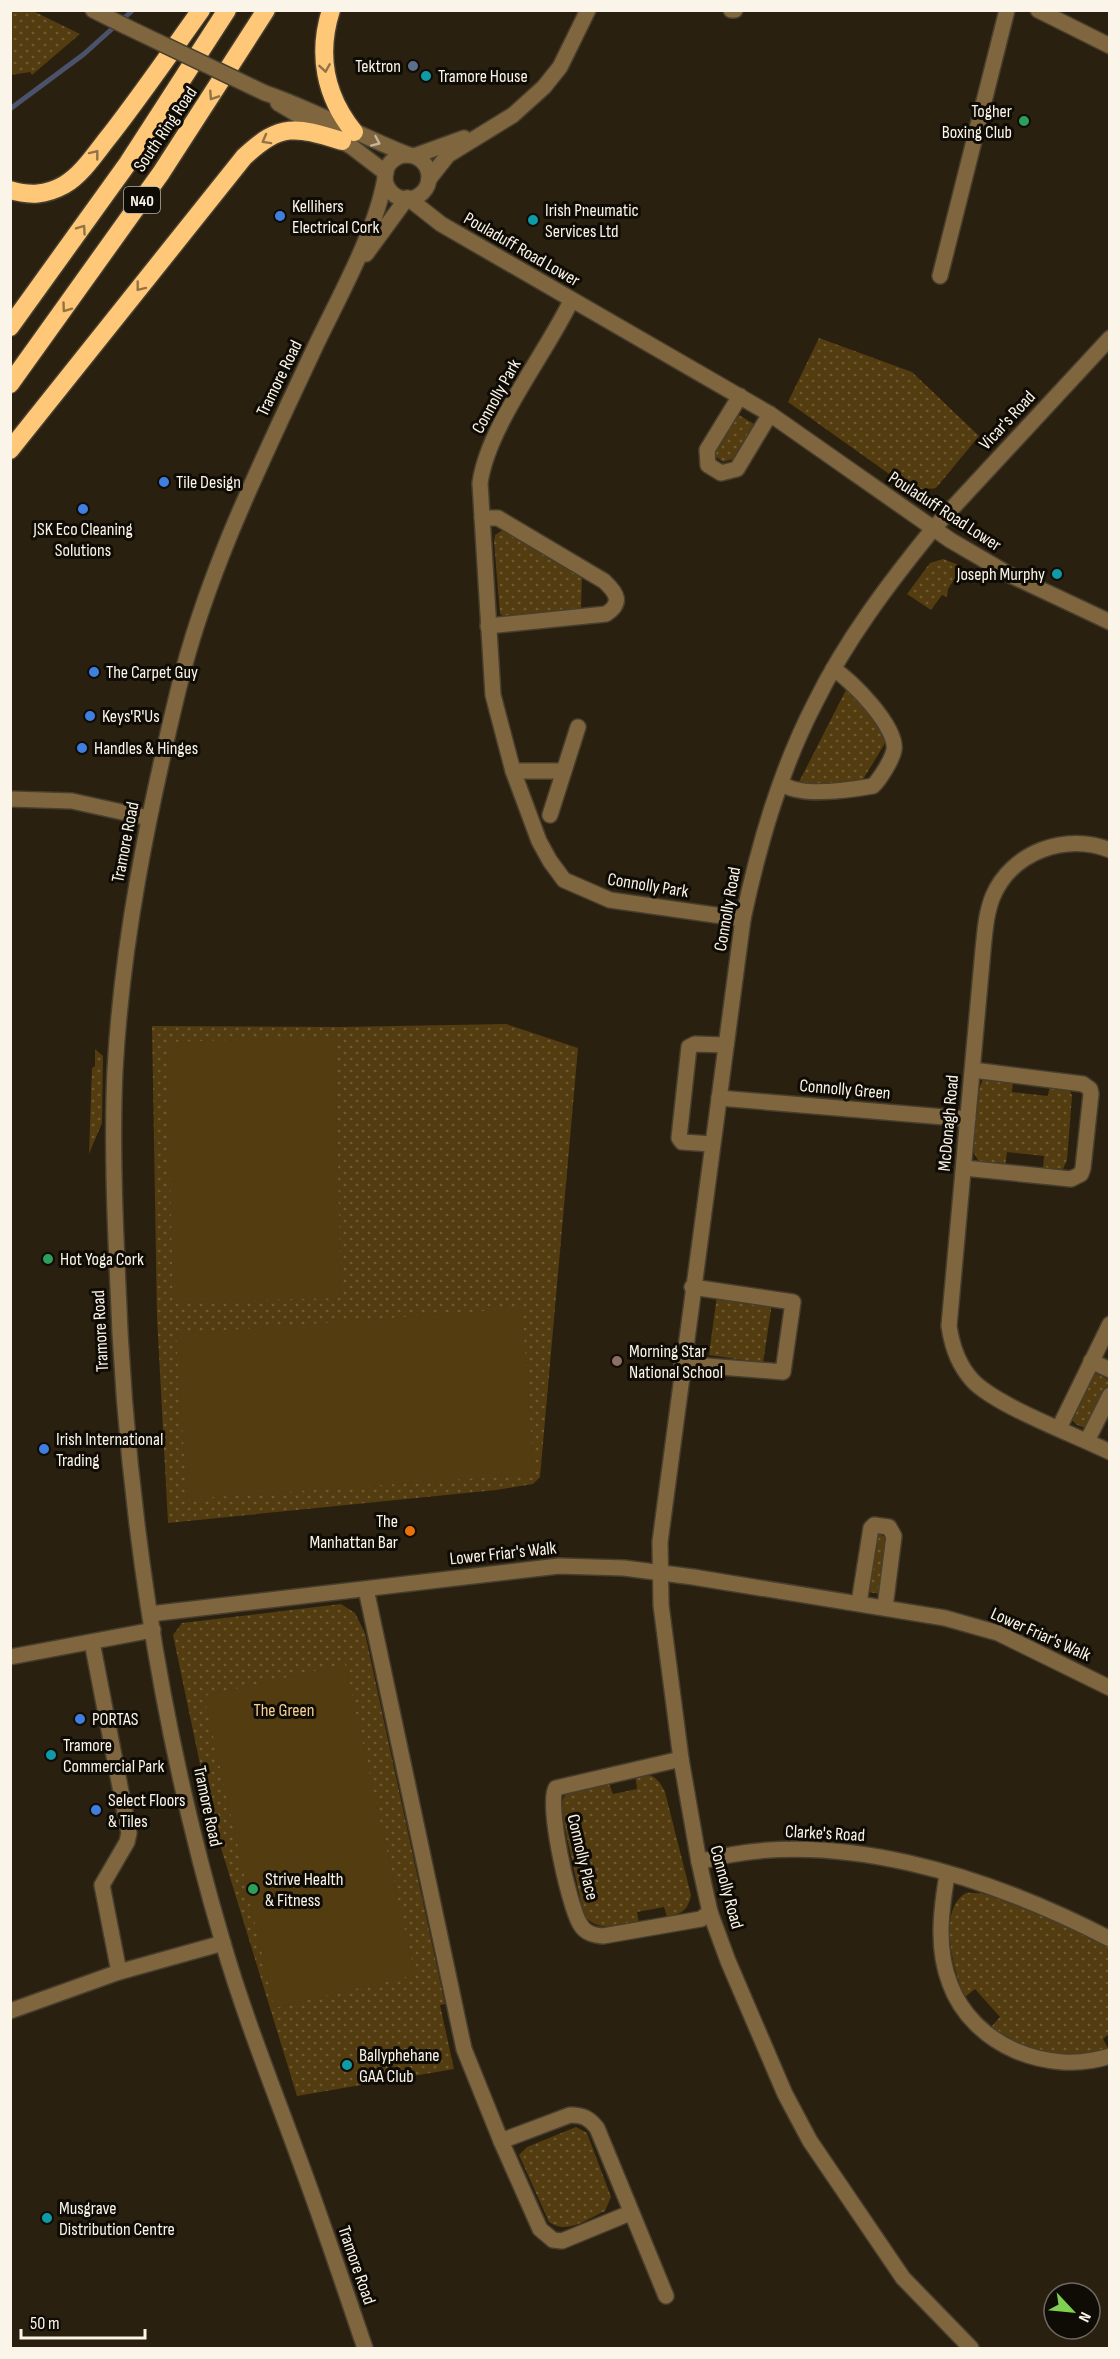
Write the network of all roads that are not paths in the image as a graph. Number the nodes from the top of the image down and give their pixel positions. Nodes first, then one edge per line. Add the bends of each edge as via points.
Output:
1 (93, 10) edge
2 (201, 10) edge
3 (227, 10) edge
4 (266, 10) edge
5 (331, 10) edge
6 (588, 10) edge
7 (1007, 10) edge
8 (1038, 10) edge
9 (1110, 46) edge
10 (480, 134) junction
11 (348, 136) junction
12 (411, 156) junction
13 (385, 175) junction
14 (427, 183) junction
15 (10, 190) edge
16 (408, 198) junction
17 (441, 224) junction
18 (940, 276) dead end
19 (347, 281) junction
20 (571, 301) junction
21 (14, 323) edge
22 (1110, 338) edge
23 (10, 384) edge
24 (740, 396) junction
25 (770, 414) junction
26 (10, 450) edge
27 (482, 518) junction
28 (933, 529) junction
29 (1110, 622) edge
30 (488, 626) junction
31 (833, 669) junction
32 (578, 727) dead end
33 (513, 771) junction
34 (562, 771) junction
35 (781, 783) junction
36 (10, 800) edge
37 (550, 815) dead end
38 (149, 818) junction
39 (1105, 848) edge
40 (742, 919) junction
41 (726, 1046) junction
42 (973, 1070) junction
43 (719, 1098) junction
44 (968, 1119) junction
45 (712, 1144) junction
46 (964, 1168) junction
47 (693, 1287) junction
48 (1110, 1324) edge
49 (1091, 1361) junction
50 (682, 1364) junction
51 (1110, 1370) edge
52 (1110, 1395) edge
53 (1059, 1428) junction
54 (1087, 1441) junction
55 (1110, 1452) edge
56 (660, 1573) junction
57 (366, 1589) junction
58 (859, 1603) junction
59 (885, 1607) junction
60 (150, 1614) junction
61 (153, 1630) junction
62 (92, 1642) junction
63 (10, 1657) edge
64 (1110, 1688) edge
65 (681, 1759) junction
66 (699, 1862) junction
67 (947, 1875) junction
68 (711, 1912) junction
69 (1110, 1939) edge
70 (223, 1943) junction
71 (119, 1972) junction
72 (10, 2011) edge
73 (1110, 2056) edge
74 (501, 2141) junction
75 (630, 2213) junction
76 (666, 2296) dead end
77 (365, 2349) edge
78 (971, 2349) edge

1 - 11 street, bridge via 265,93 297,116
15 -> 2 highway via 24,195 45,193 66,184 84,168
21 -> 3 highway, South Ring Road / N40 via 128,163
4 -> 23 highway, South Ring Road / N40 via 161,173
5 -> 11 highway via 323,44 326,76
6 - 10 street via 560,67 544,87 513,115
7 - 18 street
8 - 9 street
10 - 12 street
10 - 14 street via 448,155
11 -> 12 street
11 - 13 street
11 -> 26 highway via 292,129 269,137 244,157
12 - 13 street via 394,159
12 - 14 street via 426,166
13 - 16 street via 394,195
13 - 19 street, Tramore Road via 377,207
14 - 16 street via 421,193
14 - 17 street, Pouladuff Road Lower via 430,205
16 - 17 street, Pouladuff Road Lower
16 - 19 street, Tramore Road
17 - 20 street, Pouladuff Road Lower
19 - 38 street, Tramore Road via 259,465 220,562 189,648
20 - 24 street, Pouladuff Road Lower
20 - 27 street, Connolly Park via 489,449 480,483
22 - 28 street, Vicar's Road
24 - 25 street, Pouladuff Road Lower
24 - 25 street via 707,450 708,465 721,473 737,469
25 - 28 street, Pouladuff Road Lower
27 - 30 street, Connolly Park
27 - 30 street via 498,518 604,581 616,592 617,599 615,608 606,614
28 - 29 street, Pouladuff Road Lower via 1010,575
28 - 31 street, Connolly Road
30 - 33 street, Connolly Park via 493,694
31 - 35 street, Connolly Road
31 - 35 street via 857,687 892,734 894,750 873,786 809,791 788,790
32 - 34 street
33 - 34 street
33 - 40 street, Connolly Park via 539,842 564,880 610,900
34 - 37 street
35 - 40 street, Connolly Road via 763,832
36 - 38 street via 72,801
38 - 60 street, Tramore Road via 120,1012 114,1172 123,1393
39 - 42 street, McDonagh Road via 1082,843 1039,850 1019,862 994,893 987,915
40 - 41 street, Connolly Road
41 - 43 street, Connolly Road
41 - 45 street via 689,1047 679,1138 682,1142
42 - 44 street, McDonagh Road
42 - 46 street via 1083,1084 1091,1094 1083,1168 1077,1178
43 - 44 street, Connolly Green
43 - 45 street, Connolly Road
44 - 46 street, McDonagh Road
45 - 47 street, Connolly Road
46 - 53 street, McDonagh Road via 949,1326 954,1351 979,1386
47 - 50 street, Connolly Road
47 - 50 street via 793,1302 783,1372
48 - 49 street
49 - 51 street
49 - 53 street
50 - 56 street, Connolly Road via 660,1542
52 - 54 street
53 - 54 street, McDonagh Road
54 - 55 street, McDonagh Road
56 - 57 street, Lower Friar's Walk via 569,1566
56 - 58 street, Lower Friar's Walk
56 - 65 street, Connolly Road
57 - 60 street, Lower Friar's Walk
57 - 74 street via 465,2049
58 - 59 street, Lower Friar's Walk
58 - 59 street via 871,1528 889,1527 894,1536
59 - 64 street, Lower Friar's Walk via 998,1633
60 - 61 street, Tramore Road
61 - 62 street
61 - 70 street, Tramore Road via 195,1837
62 - 63 street
62 - 71 street via 129,1833 102,1885
65 - 66 street, Connolly Road
65 - 68 street, Connolly Place via 556,1788 552,1802 562,1863 579,1922 593,1935 701,1918
66 - 67 street, Clarke's Road via 751,1850 816,1849 870,1854
66 - 68 street, Connolly Road
67 - 69 street, Clarke's Road via 998,1890
67 - 73 street via 942,1908 943,1957 950,1984 967,2013 998,2041 1035,2059 1073,2064
68 - 78 street, Connolly Road via 730,1967 799,2123 903,2278
70 - 71 street
70 - 77 street, Tramore Road via 260,2058
71 - 72 street
74 - 75 street via 540,2229 553,2240 562,2241
74 - 75 street via 570,2115 585,2116 597,2128
75 - 76 street

